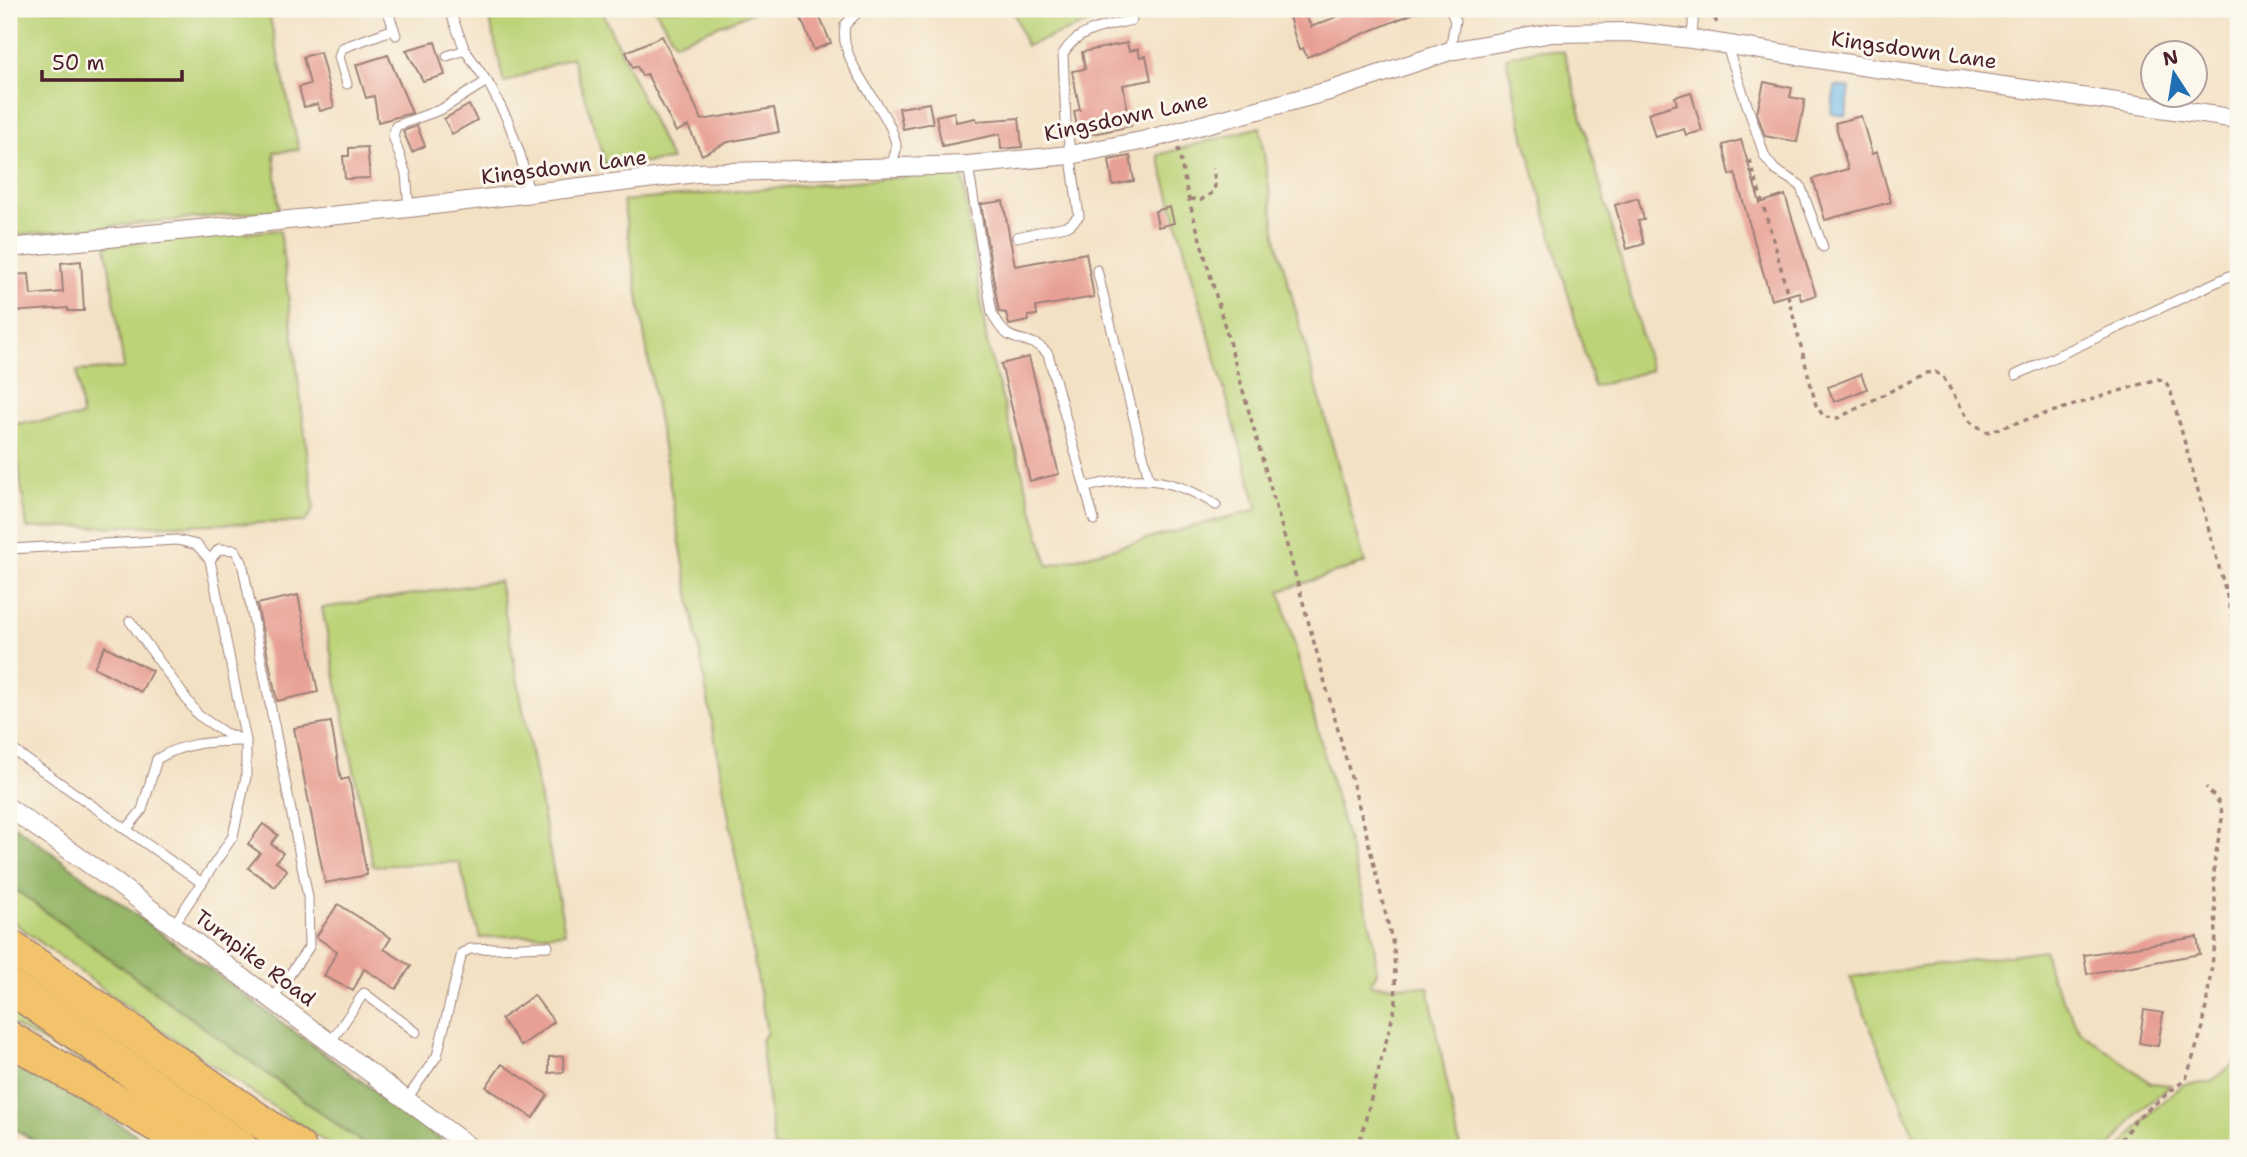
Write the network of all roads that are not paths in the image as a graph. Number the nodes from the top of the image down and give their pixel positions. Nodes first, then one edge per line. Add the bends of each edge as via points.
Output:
1 (387, 9) edge
2 (449, 9) edge
3 (861, 9) edge
4 (1450, 9) edge
5 (1695, 9) edge
6 (1132, 20) dead end
7 (1692, 38) junction
8 (1726, 44) junction
9 (465, 50) junction
10 (1450, 51) junction
11 (447, 56) dead end
12 (487, 81) junction
13 (347, 84) dead end
14 (2238, 119) edge
15 (1070, 155) junction
16 (968, 165) junction
17 (891, 166) junction
18 (529, 194) junction
19 (409, 208) junction
20 (1017, 237) dead end
21 (9, 247) edge
22 (1823, 247) dead end
23 (1097, 270) dead end
24 (2238, 272) edge
25 (2016, 375) dead end
26 (1149, 478) junction
27 (1086, 487) junction
28 (1216, 505) dead end
29 (1094, 520) dead end
30 (9, 549) edge
31 (210, 560) junction
32 (130, 621) dead end
33 (246, 741) junction
34 (9, 747) edge
35 (9, 808) edge
36 (127, 830) junction
37 (202, 883) junction
38 (173, 926) junction
39 (9, 946) edge
40 (548, 946) dead end
41 (9, 986) edge
42 (272, 1000) junction
43 (416, 1032) dead end
44 (9, 1038) edge
45 (330, 1043) junction
46 (406, 1100) junction
47 (195, 1148) edge
48 (241, 1148) edge
49 (299, 1148) edge
50 (471, 1148) edge

1 - 13 lane via 395,32 342,48 339,57
2 - 9 lane
3 - 17 lane via 845,25 844,38 895,142
4 - 10 lane via 1455,21
5 - 7 lane
6 - 15 lane via 1083,35 1063,54
7 - 8 street, Kingsdown Lane
7 - 10 street, Kingsdown Lane via 1629,32 1552,33
8 - 14 street, Kingsdown Lane
8 - 22 lane via 1765,158 1800,185
9 - 11 lane
9 - 12 lane
10 - 15 street, Kingsdown Lane via 1329,91 1175,133
12 - 18 lane via 514,136
12 - 19 lane via 449,106 396,126 393,136 406,174
15 - 16 street, Kingsdown Lane
15 - 20 lane via 1079,216 1070,225
16 - 17 street, Kingsdown Lane
16 - 27 lane via 992,313 1011,339 1035,344 1048,354
17 - 18 street, Kingsdown Lane via 696,173
18 - 19 street, Kingsdown Lane
19 - 21 street, Kingsdown Lane
23 - 26 lane
24 - 25 lane
26 - 27 lane
26 - 28 lane
27 - 29 lane
30 - 31 lane via 177,540 197,545
31 - 33 lane
31 - 42 lane via 219,549 227,549 235,550 242,562 308,897 309,947
32 - 33 lane via 198,715
33 - 36 lane via 201,742 177,747 157,759 142,810
33 - 37 lane via 246,777 233,836
34 - 36 lane
35 - 38 street, Turnpike Road
36 - 37 lane
37 - 38 lane
38 - 42 street, Turnpike Road
39 - 49 highway
40 - 46 lane via 462,953 437,1056
41 - 48 highway
42 - 45 street, Turnpike Road
43 - 45 lane via 364,993
44 - 47 highway
45 - 46 street, Turnpike Road
46 - 50 street, Turnpike Road

